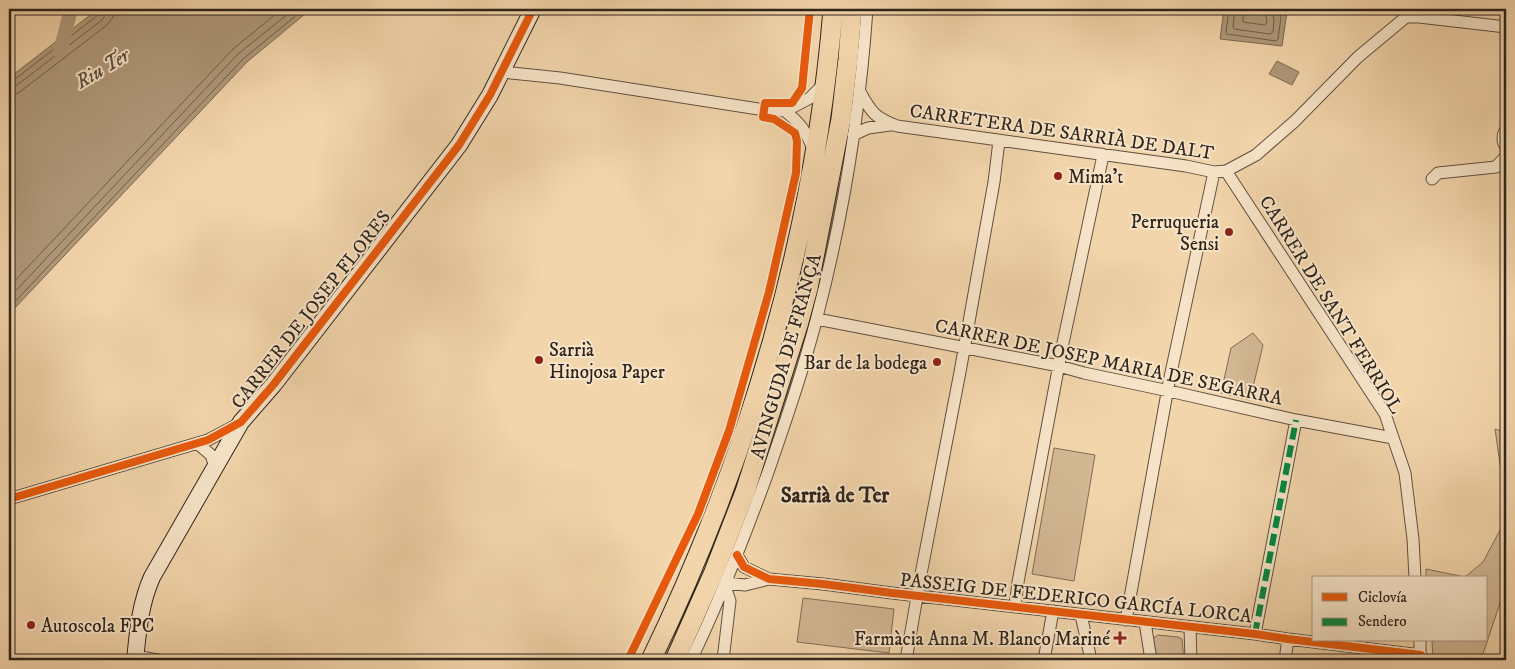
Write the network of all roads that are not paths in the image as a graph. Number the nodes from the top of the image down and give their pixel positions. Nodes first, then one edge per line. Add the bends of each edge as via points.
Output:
1 (531, 9) edge
2 (833, 9) edge
3 (852, 9) edge
4 (867, 9) edge
5 (1433, 9) edge
6 (1407, 13) edge
7 (1419, 17) junction
8 (1506, 27) edge
9 (502, 72) junction
10 (825, 83) junction
11 (859, 92) junction
12 (784, 112) junction
13 (896, 125) junction
14 (1506, 130) edge
15 (853, 135) junction
16 (999, 141) junction
17 (1506, 146) edge
18 (815, 152) junction
19 (1102, 154) junction
20 (1506, 156) edge
21 (1226, 171) junction
22 (1214, 172) junction
23 (1432, 179) dead end
24 (817, 319) junction
25 (964, 348) junction
26 (1059, 366) junction
27 (1169, 390) junction
28 (1296, 420) junction
29 (241, 422) junction
30 (1393, 438) junction
31 (197, 443) junction
32 (215, 467) junction
33 (9, 499) edge
34 (737, 555) junction
35 (1415, 576) edge
36 (769, 579) junction
37 (725, 585) junction
38 (917, 596) junction
39 (1016, 607) junction
40 (1053, 611) junction
41 (1081, 615) junction
42 (1126, 620) junction
43 (1145, 622) junction
44 (1190, 627) junction
45 (1255, 634) junction
46 (1288, 639) junction
47 (1420, 642) edge
48 (135, 658) edge
49 (1421, 658) edge
50 (158, 660) edge
51 (651, 660) edge
52 (675, 660) edge
53 (691, 660) edge
54 (723, 660) edge
55 (906, 660) edge
56 (1044, 660) edge
57 (1091, 660) edge
58 (1151, 660) edge
59 (1191, 660) edge
60 (1285, 660) edge

1 - 9 street, CARRER DE JOSEP FLORES
2 - 10 main road, AVINGUDA DE FRANÇA
3 - 52 main road, AVINGUDA DE FRANÇA via 841,119 805,298 745,492
4 - 11 street, AVINGUDA DE FRANÇA
5 - 7 street
6 - 7 street
6 - 21 street, CARRETERA DE SARRIÀ DE DALT via 1295,121 1256,155
7 - 8 street
9 - 12 street
9 - 29 street, CARRER DE JOSEP FLORES via 459,145
10 - 12 street via 810,98
10 - 18 main road, AVINGUDA DE FRANÇA
11 - 13 street, CARRETERA DE SARRIÀ DE DALT via 881,120
11 - 15 street, AVINGUDA DE FRANÇA
12 - 18 street via 798,122
13 - 15 street, CARRETERA DE SARRIÀ DE DALT via 868,128
13 - 16 street, CARRETERA DE SARRIÀ DE DALT
14 - 17 street
15 - 24 street, AVINGUDA DE FRANÇA
16 - 19 street, CARRETERA DE SARRIÀ DE DALT
16 - 25 street
18 - 51 main road, AVINGUDA DE FRANÇA via 790,272 761,380 713,518
19 - 22 street, CARRETERA DE SARRIÀ DE DALT
19 - 26 street
20 - 23 street via 1496,167 1438,173
21 - 22 street, CARRETERA DE SARRIÀ DE DALT
21 - 30 street, CARRER DE SANT FERRIOL via 1385,414
22 - 27 street
24 - 25 street, CARRER DE JOSEP MARIA DE SEGARRA
24 - 34 street, AVINGUDA DE FRANÇA via 789,412
25 - 26 street, CARRER DE JOSEP MARIA DE SEGARRA
25 - 38 street
26 - 27 street, CARRER DE JOSEP MARIA DE SEGARRA
26 - 39 street
27 - 28 street, CARRER DE JOSEP MARIA DE SEGARRA
27 - 42 street
28 - 30 street, CARRER DE JOSEP MARIA DE SEGARRA
28 - 45 street
29 - 31 street, CARRER DE JOSEP FLORES via 218,436
29 - 32 street
30 - 35 street, CARRER DE SANT FERRIOL via 1404,467
31 - 32 street via 211,456
31 - 33 street, CARRER DE JOSEP FLORES
32 - 48 street via 145,592
34 - 36 street, PASSEIG DE FEDERICO GARCÍA LORCA via 744,567
34 - 37 street, AVINGUDA DE FRANÇA
36 - 37 street, PASSEIG DE FEDERICO GARCÍA LORCA
36 - 38 street, PASSEIG DE FEDERICO GARCÍA LORCA
37 - 53 street, AVINGUDA DE FRANÇA
37 - 54 street via 730,601
38 - 39 street, PASSEIG DE FEDERICO GARCÍA LORCA
38 - 55 street
39 - 40 street, PASSEIG DE FEDERICO GARCÍA LORCA
40 - 41 street, PASSEIG DE FEDERICO GARCÍA LORCA
40 - 56 street
41 - 42 street, PASSEIG DE FEDERICO GARCÍA LORCA
41 - 57 street
42 - 43 street, PASSEIG DE FEDERICO GARCÍA LORCA
43 - 44 street, PASSEIG DE FEDERICO GARCÍA LORCA
43 - 58 street
44 - 45 street, PASSEIG DE FEDERICO GARCÍA LORCA
44 - 59 street
45 - 46 street, PASSEIG DE FEDERICO GARCÍA LORCA
46 - 49 street, PASSEIG DE FEDERICO GARCÍA LORCA
46 - 60 street
47 - 49 street
48 - 50 street

